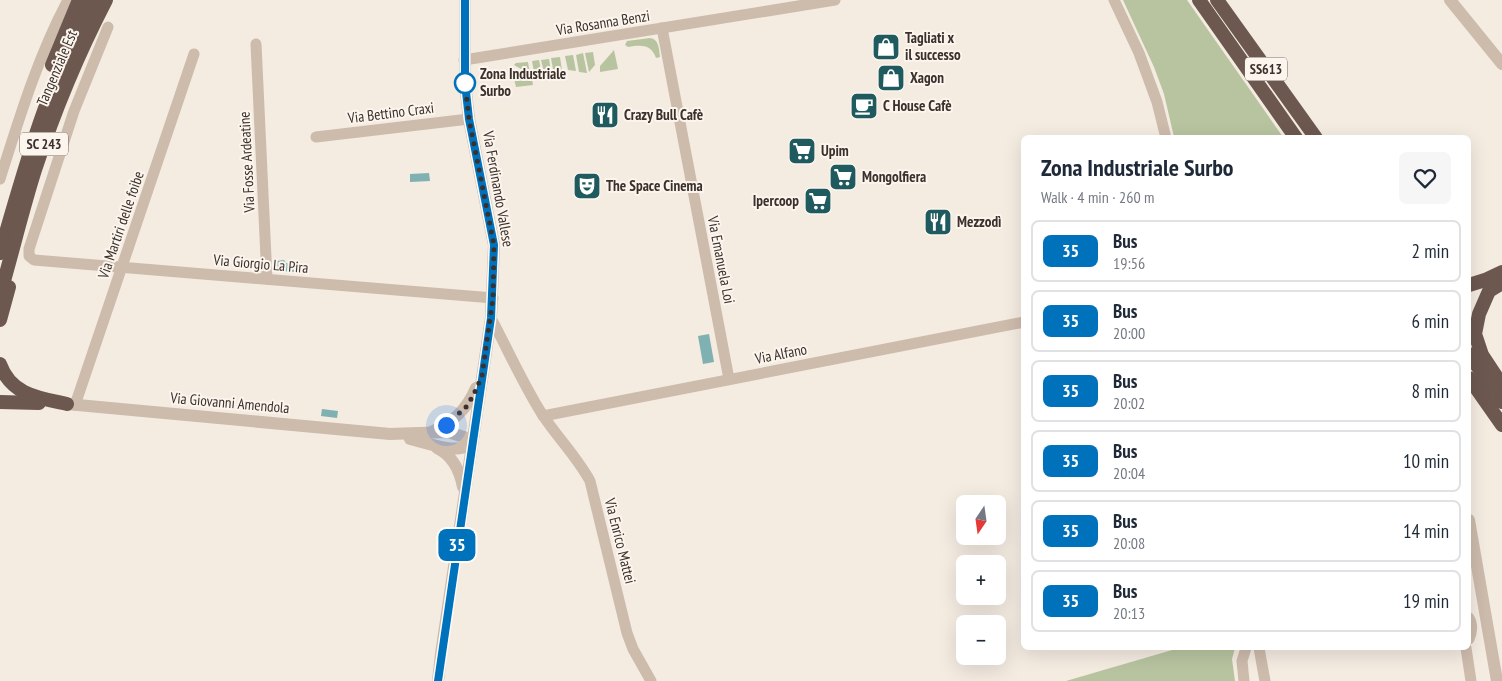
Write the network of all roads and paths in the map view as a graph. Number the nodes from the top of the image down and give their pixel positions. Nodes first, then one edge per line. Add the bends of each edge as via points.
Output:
1 (68, 0) edge
2 (79, 0) edge
3 (93, 0) edge
4 (106, 0) edge
5 (465, 0) edge
6 (835, 0) edge
7 (1114, 0) edge
8 (1199, 0) edge
9 (1217, 0) edge
10 (1450, 0) edge
11 (778, 4) edge
12 (108, 27) dead end
13 (662, 28) junction
14 (256, 44) dead end
15 (194, 54) dead end
16 (464, 60) junction
17 (1502, 64) edge
18 (44, 110) junction
19 (469, 119) junction
20 (1165, 135) edge
21 (1294, 135) edge
22 (1314, 135) edge
23 (316, 137) dead end
24 (0, 179) edge
25 (6, 255) edge
26 (122, 268) junction
27 (1502, 272) edge
28 (267, 279) junction
29 (1502, 283) edge
30 (1471, 284) edge
31 (0, 295) edge
32 (493, 298) junction
33 (491, 318) junction
34 (0, 320) edge
35 (1021, 323) edge
36 (1471, 357) edge
37 (0, 364) edge
38 (482, 376) junction
39 (729, 379) junction
40 (1471, 381) edge
41 (1502, 385) edge
42 (0, 402) edge
43 (1502, 402) edge
44 (71, 404) junction
45 (543, 416) junction
46 (1502, 425) edge
47 (425, 438) junction
48 (472, 444) junction
49 (464, 497) junction
50 (1471, 532) edge
51 (1245, 650) edge
52 (1259, 650) edge
53 (1466, 650) edge
54 (438, 681) edge
55 (651, 681) edge
56 (1244, 681) edge
57 (1265, 681) edge
58 (1471, 681) edge
59 (1497, 681) edge

1 - 24 street via 23,107
2 - 18 highway via 48,76
3 - 18 highway, Tangenziale Est / SC 243
4 - 25 highway, Tangenziale Est / SC 243 via 54,117
5 - 16 street, Via Ferdinando Vallese
6 - 11 street, Via Rosanna Benzi
7 - 20 street via 1140,53
8 - 21 highway, SS613
9 - 22 highway, SS613
10 - 17 street
11 - 13 street, Via Rosanna Benzi
12 - 26 street, Via Giorgio La Pira via 74,111 29,256 34,260
13 - 16 street, Via Rosanna Benzi
13 - 39 street, Via Emanuela Loi
14 - 28 street, Via Fosse Ardeatine
15 - 26 street, Via Martiri delle foibe
16 - 19 street, Via Ferdinando Vallese
18 - 25 highway, Tangenziale Est / SC 243 via 26,163
19 - 23 street, Via Bettino Craxi
19 - 32 street, Via Ferdinando Vallese via 494,245
25 - 31 highway, Tangenziale Est / SC 243
25 - 34 highway via 12,275
26 - 28 street, Via Giorgio La Pira
26 - 44 street, Via Martiri delle foibe
27 - 30 highway
28 - 32 street, Via Giorgio La Pira
29 - 41 highway via 1489,291 1475,334 1482,355
32 - 33 street, Via Ferdinando Vallese
33 - 38 street, Via Ferdinando Vallese
33 - 45 street, Via Enrico Mattei
35 - 39 street, Via Alfano
36 - 43 highway
37 - 44 highway via 7,379 24,394
38 - 47 street via 473,396 459,413
38 - 48 street, Via Ferdinando Vallese
39 - 45 street, Via Alfano
40 - 46 highway
42 - 44 highway
44 - 47 street, Via Giovanni Amendola
45 - 55 street, Via Enrico Mattei via 590,481 627,633
47 - 48 street, Via Giovanni Amendola via 461,449
47 - 49 street, Via Giovanni Amendola via 450,457 457,467
48 - 49 street, Via Ferdinando Vallese
49 - 54 street, Via Ferdinando Vallese
50 - 59 street
51 - 56 street via 1242,661
52 - 57 street
53 - 58 street

